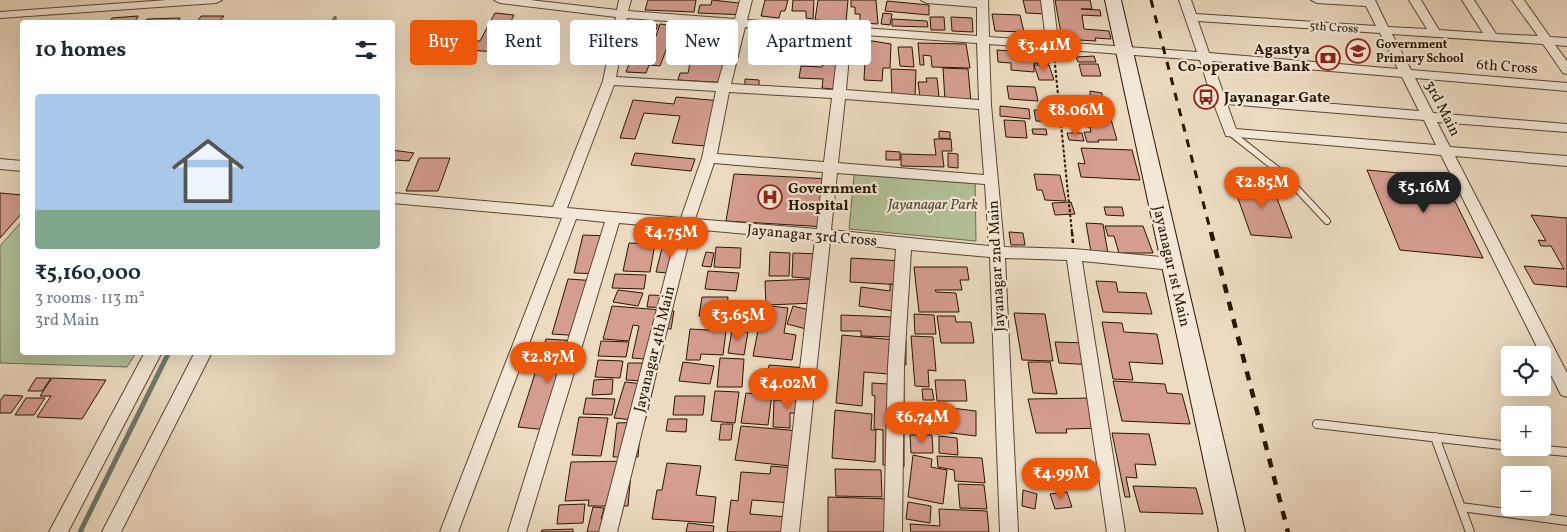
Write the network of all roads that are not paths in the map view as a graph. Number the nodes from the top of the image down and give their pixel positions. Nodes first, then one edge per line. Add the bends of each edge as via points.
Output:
1 (216, 0) edge
2 (500, 0) edge
3 (746, 0) edge
4 (927, 0) edge
5 (1046, 0) edge
6 (1113, 0) edge
7 (1185, 0) edge
8 (1317, 0) edge
9 (1415, 0) edge
10 (1468, 0) edge
11 (1518, 0) edge
12 (540, 2) edge
13 (982, 2) edge
14 (1370, 2) edge
15 (624, 6) edge
16 (0, 15) edge
17 (1191, 17) junction
18 (740, 22) junction
19 (748, 23) edge
20 (1385, 30) junction
21 (871, 32) edge
22 (1435, 34) junction
23 (1492, 37) junction
24 (981, 40) junction
25 (1547, 41) junction
26 (1567, 42) edge
27 (1053, 46) junction
28 (1124, 50) junction
29 (1206, 57) junction
30 (842, 65) edge
31 (1567, 70) edge
32 (1409, 75) junction
33 (609, 81) junction
34 (1567, 87) edge
35 (723, 89) junction
36 (838, 94) junction
37 (1218, 99) junction
38 (984, 105) junction
39 (1428, 116) junction
40 (1567, 128) edge
41 (1231, 133) junction
42 (1446, 150) junction
43 (709, 158) junction
44 (1567, 161) edge
45 (0, 164) edge
46 (20, 166) edge
47 (829, 167) junction
48 (991, 180) junction
49 (395, 198) edge
50 (564, 213) junction
51 (614, 217) junction
52 (1327, 221) dead end
53 (686, 224) junction
54 (822, 235) junction
55 (904, 244) junction
56 (997, 252) junction
57 (1074, 254) junction
58 (1172, 264) junction
59 (152, 355) edge
60 (202, 355) edge
61 (1567, 390) edge
62 (1317, 424) dead end
63 (1435, 437) junction
64 (1501, 445) edge
65 (1551, 451) edge
66 (1567, 452) edge
67 (1461, 507) junction
68 (1567, 520) edge
69 (58, 532) edge
70 (111, 532) edge
71 (449, 532) edge
72 (518, 532) edge
73 (608, 532) edge
74 (790, 532) edge
75 (893, 532) edge
76 (1009, 532) edge
77 (1116, 532) edge
78 (1232, 532) edge
79 (1470, 532) edge

1 - 16 street
2 - 12 street, 6th Cross
3 - 18 street, Jayanagar 4th Main
4 - 13 street
5 - 27 street
6 - 28 street, Jayanagar 1st Main
7 - 17 street
8 - 14 street
9 - 22 street
10 - 23 street
11 - 25 street
12 - 15 street, 6th Cross
13 - 24 street, Jayanagar 2nd Main
14 - 20 street, 3rd Main
15 - 18 street, 6th Cross via 631,15
15 - 33 street
17 - 20 street, 5th Cross
17 - 29 street
18 - 19 street, 6th Cross
18 - 35 street, Jayanagar 4th Main
20 - 22 street, 5th Cross
20 - 32 street, 3rd Main
21 - 24 street, 6th Cross
22 - 23 street, 5th Cross
23 - 25 street, 5th Cross
24 - 27 street, 6th Cross
24 - 38 street, Jayanagar 2nd Main
25 - 26 street, 5th Cross
25 - 31 street
27 - 28 street, 6th Cross
28 - 29 street, 6th Cross
28 - 58 street, Jayanagar 1st Main
29 - 32 street, 6th Cross
29 - 37 street
30 - 36 street
32 - 34 street, 6th Cross
32 - 39 street, 3rd Main
33 - 35 street
33 - 50 street
35 - 36 street
35 - 43 street, Jayanagar 4th Main
36 - 38 street
36 - 47 street
37 - 39 street
37 - 41 street
38 - 48 street, Jayanagar 2nd Main
39 - 40 street
39 - 42 street, 3rd Main
41 - 42 street
41 - 52 lane via 1268,160
42 - 44 street
42 - 61 street, 3rd Main
43 - 47 street
43 - 53 street, Jayanagar 4th Main
45 - 46 street
47 - 48 street
47 - 54 street
48 - 56 street, Jayanagar 2nd Main
49 - 50 street, Jayanagar 3rd Cross
50 - 51 street, Jayanagar 3rd Cross
50 - 71 street
51 - 53 street, Jayanagar 3rd Cross
51 - 72 street
53 - 54 street, Jayanagar 3rd Cross
53 - 73 street, Jayanagar 4th Main
54 - 55 street, Jayanagar 3rd Cross
54 - 74 street
55 - 56 street, Jayanagar 3rd Cross
55 - 75 street via 896,366
56 - 57 street, Jayanagar 3rd Cross
56 - 76 street, Jayanagar 2nd Main
57 - 58 street, Jayanagar 3rd Cross
57 - 77 street
58 - 78 street, Jayanagar 1st Main
59 - 69 street
60 - 70 street
62 - 63 lane
63 - 64 lane
63 - 67 lane
65 - 66 lane
67 - 68 lane
67 - 79 lane

